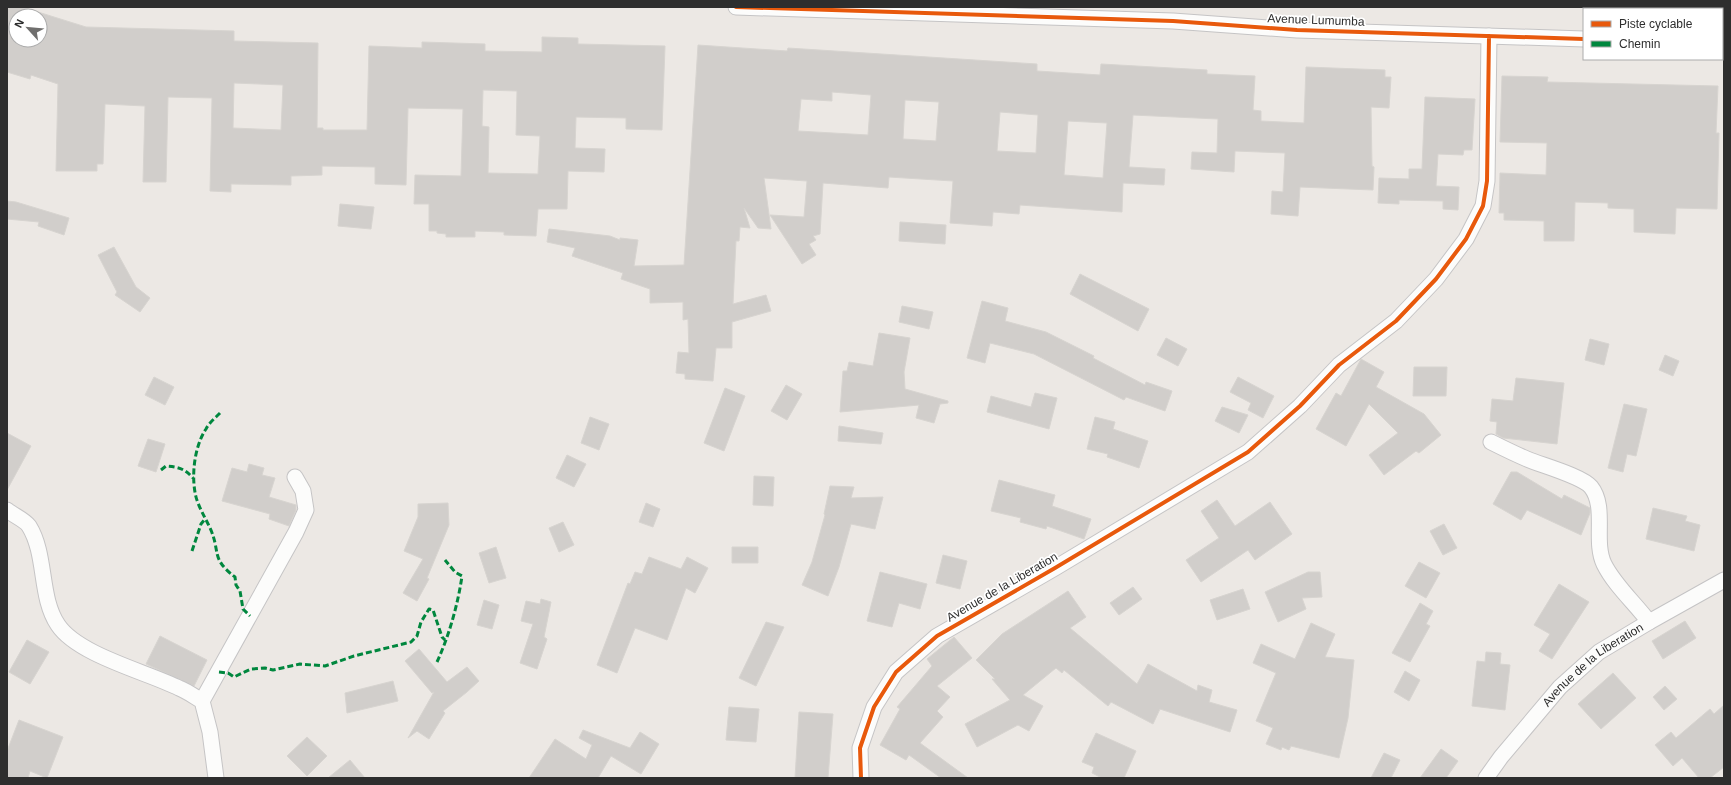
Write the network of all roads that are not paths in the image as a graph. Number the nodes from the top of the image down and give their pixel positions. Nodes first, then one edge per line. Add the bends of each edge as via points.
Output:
1 (736, 7) edge
2 (1489, 36) junction
3 (1583, 40) edge
4 (1491, 442) dead end
5 (295, 477) dead end
6 (7, 510) edge
7 (1724, 580) edge
8 (1649, 622) junction
9 (202, 701) junction
10 (216, 778) edge
11 (861, 778) edge
12 (1486, 778) edge

1 - 2 street, Avenue Lumumba via 1165,21 1297,30
2 - 3 street, Avenue Lumumba
2 - 11 street, Avenue de la Liberation via 1487,181 1483,206 1466,239 1436,279 1396,321 1339,365 1300,406 1248,452 937,636 896,672 874,707 860,748
4 - 8 street via 1590,486 1596,496 1599,548 1604,564
5 - 9 street via 303,491 306,510
6 - 9 street via 28,525 32,532 53,612 58,625 70,638 126,667 179,688
7 - 8 street, Avenue de la Liberation
8 - 12 street, Avenue de la Liberation via 1599,652 1560,687
9 - 10 street via 210,732

